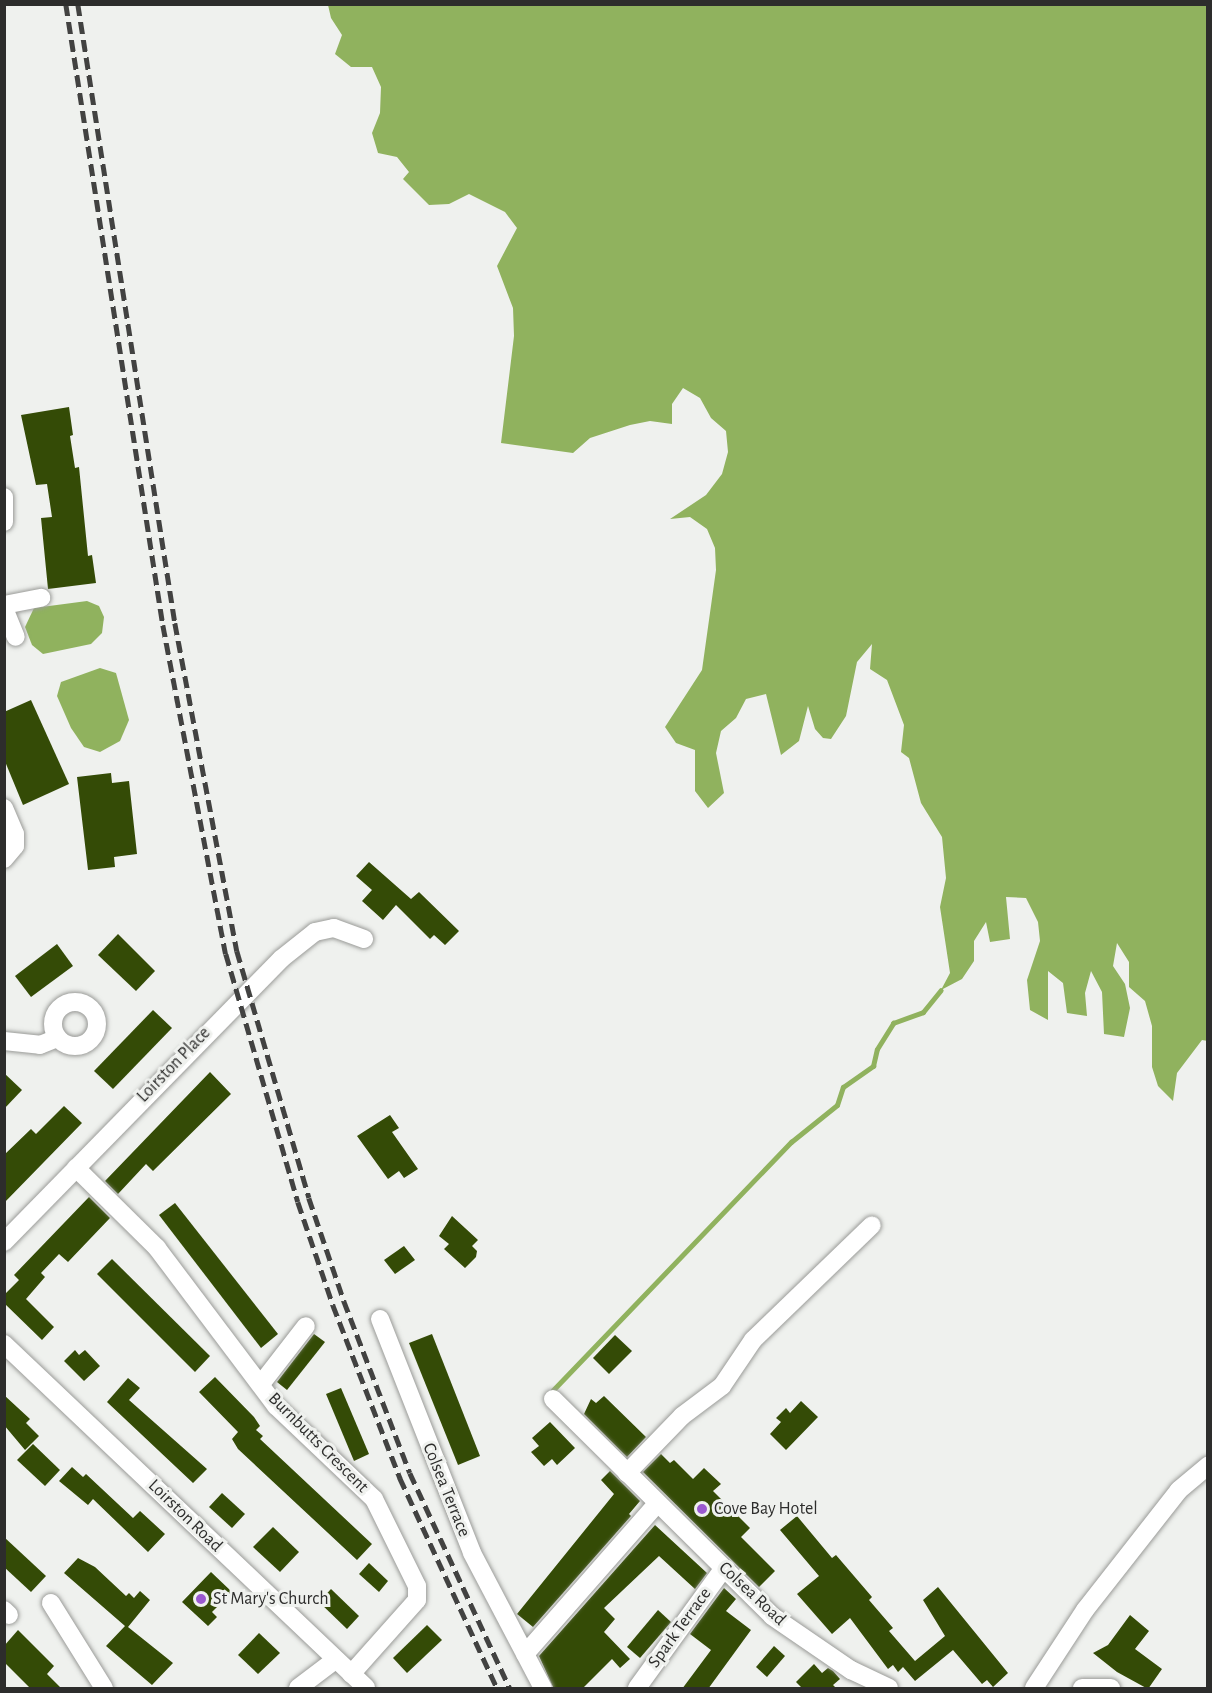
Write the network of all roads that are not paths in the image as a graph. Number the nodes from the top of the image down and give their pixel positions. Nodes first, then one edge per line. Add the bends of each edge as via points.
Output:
1 (4, 497) edge
2 (4, 522) edge
3 (41, 598) dead end
4 (4, 607) edge
5 (16, 637) dead end
6 (4, 808) edge
7 (4, 859) edge
8 (364, 939) dead end
9 (57, 1038) dead end
10 (4, 1041) edge
11 (76, 1168) junction
12 (872, 1225) dead end
13 (4, 1242) edge
14 (380, 1319) dead end
15 (306, 1326) dead end
16 (4, 1344) edge
17 (261, 1384) junction
18 (553, 1399) dead end
19 (1208, 1466) edge
20 (627, 1473) junction
21 (657, 1504) junction
22 (724, 1568) junction
23 (51, 1603) dead end
24 (525, 1654) junction
25 (335, 1660) junction
26 (351, 1674) junction
27 (104, 1689) edge
28 (297, 1689) edge
29 (366, 1689) edge
30 (543, 1689) edge
31 (637, 1689) edge
32 (889, 1689) edge
33 (1034, 1689) edge
34 (1082, 1689) edge
35 (1111, 1689) edge

1 - 2 street
3 - 4 street
4 - 5 street
6 - 7 street via 15,834 15,846
8 - 11 street, Loirston Place via 334,928 306,939 224,1014
9 - 10 street via 40,1045
11 - 13 street, Loirston Place
11 - 17 street, Burnbutts Crescent via 157,1248
12 - 20 street via 753,1340 722,1386 682,1416
14 - 24 street, Colsea Terrace via 472,1553
15 - 17 street
16 - 25 street, Loirston Road
17 - 26 street, Burnbutts Crescent via 276,1406 374,1499 417,1586 417,1600 408,1614
18 - 20 street, Colsea Road
19 - 33 street via 1179,1490 1085,1610
20 - 21 street, Colsea Road
21 - 22 street, Colsea Road
21 - 24 street
22 - 31 street, Spark Terrace
22 - 32 street, Colsea Road via 772,1616 851,1670
23 - 27 street
24 - 30 street
25 - 26 street, Loirston Road
25 - 28 street
26 - 29 street, Loirston Road
34 - 35 street

